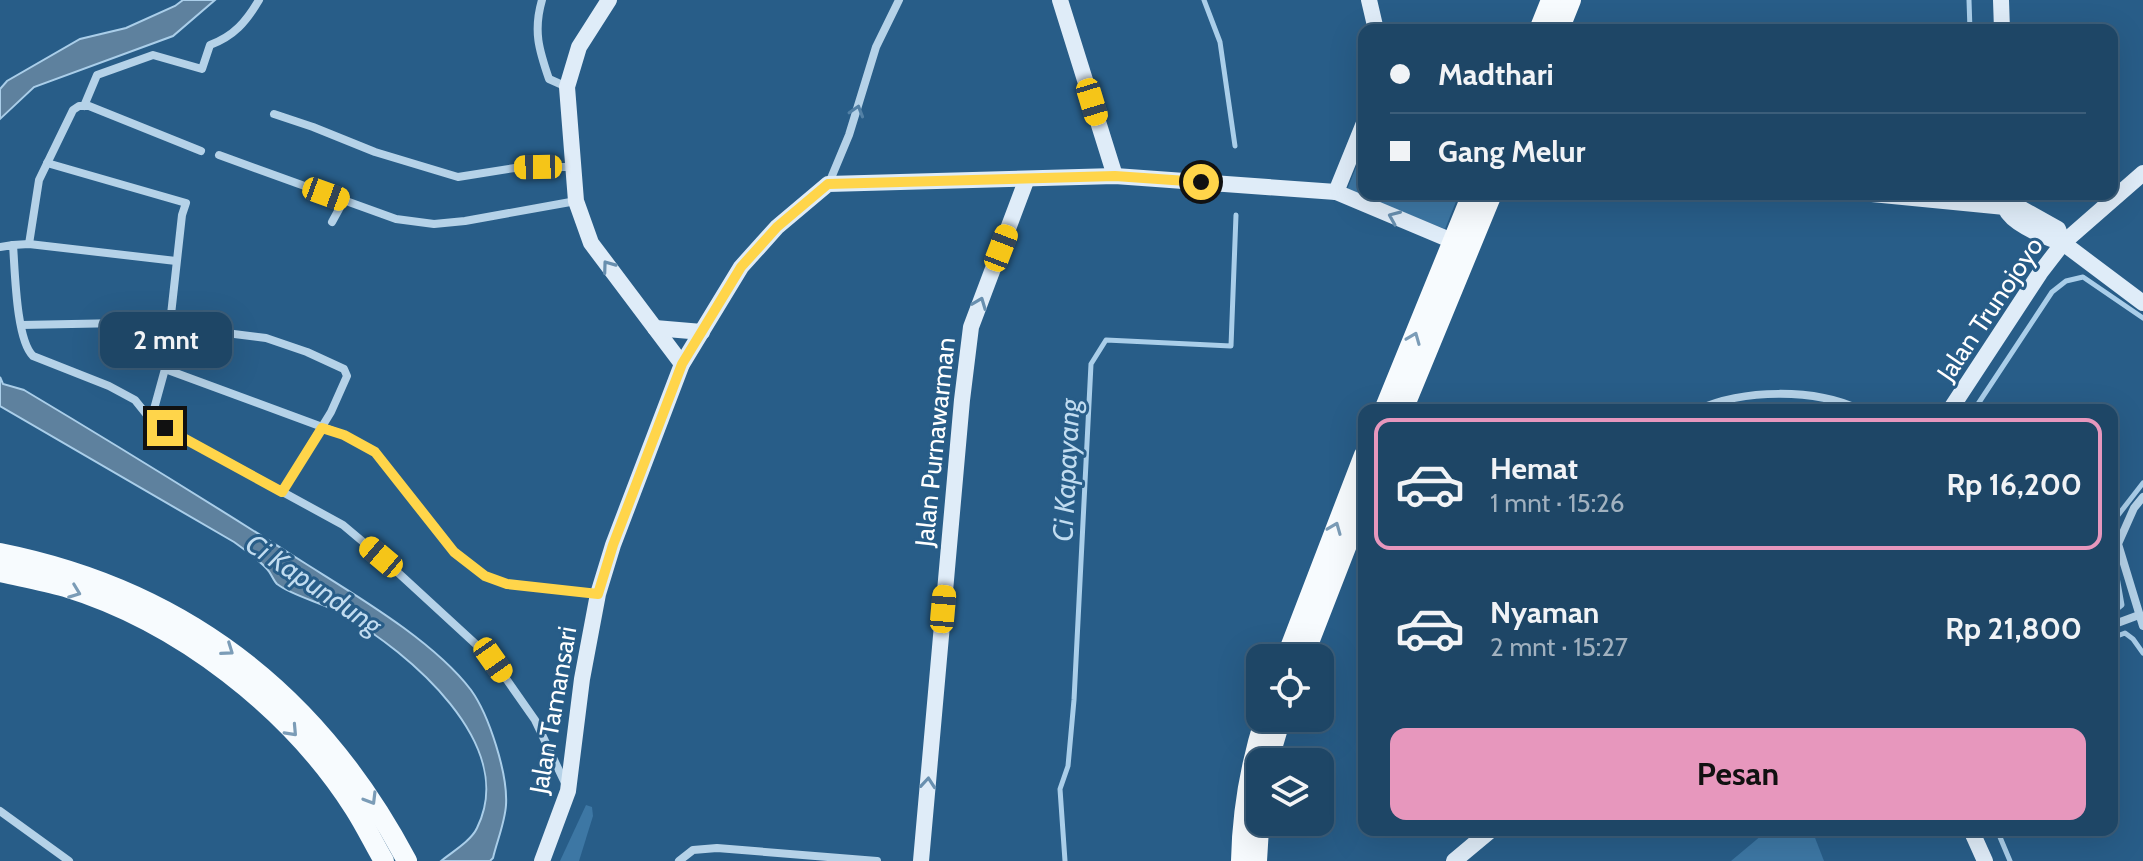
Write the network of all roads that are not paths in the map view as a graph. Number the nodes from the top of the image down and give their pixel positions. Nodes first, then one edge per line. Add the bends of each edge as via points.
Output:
1 (259, 0) edge
2 (542, 0) edge
3 (609, 0) edge
4 (899, 0) edge
5 (1060, 0) edge
6 (1369, 0) edge
7 (1551, 0) edge
8 (1571, 0) edge
9 (2001, 0) edge
10 (1375, 24) edge
11 (1541, 24) edge
12 (1561, 24) edge
13 (2002, 24) edge
14 (567, 87) junction
15 (81, 106) junction
16 (274, 114) dead end
17 (1358, 138) edge
18 (201, 151) dead end
19 (219, 155) dead end
20 (47, 163) junction
21 (573, 167) junction
22 (2143, 173) edge
23 (1115, 176) junction
24 (1026, 181) junction
25 (828, 184) junction
26 (1336, 192) junction
27 (2118, 195) edge
28 (344, 200) junction
29 (1471, 200) edge
30 (1488, 200) edge
31 (2005, 200) edge
32 (2112, 200) edge
33 (576, 201) junction
34 (332, 222) dead end
35 (2063, 243) junction
36 (29, 244) junction
37 (13, 245) junction
38 (1461, 245) junction
39 (0, 247) edge
40 (176, 261) junction
41 (2143, 303) edge
42 (21, 325) junction
43 (170, 326) junction
44 (655, 328) junction
45 (702, 332) junction
46 (682, 364) junction
47 (165, 369) junction
48 (1387, 404) edge
49 (1405, 404) edge
50 (1713, 404) edge
51 (1839, 404) edge
52 (1954, 404) edge
53 (151, 420) junction
54 (322, 428) junction
55 (1358, 473) edge
56 (282, 492) junction
57 (2143, 497) edge
58 (2139, 510) edge
59 (1358, 513) edge
60 (0, 553) edge
61 (0, 572) edge
62 (598, 594) junction
63 (1315, 603) junction
64 (2139, 615) junction
65 (2118, 623) edge
66 (2143, 626) edge
67 (1293, 644) edge
68 (1306, 644) edge
69 (264, 691) junction
70 (568, 791) junction
71 (0, 811) edge
72 (1246, 811) edge
73 (1259, 836) edge
74 (1484, 836) edge
75 (1974, 836) edge
76 (69, 861) edge
77 (384, 861) edge
78 (407, 861) edge
79 (542, 861) edge
80 (679, 861) edge
81 (877, 861) edge
82 (921, 861) edge
83 (1241, 861) edge
84 (1257, 861) edge
85 (1454, 861) edge
86 (1985, 861) edge

1 - 15 street via 228,39 210,45 202,69 153,55 97,75
2 - 14 street via 536,20 538,45 549,79
3 - 14 street via 579,47
25 -> 4 street via 876,47
5 - 23 street
6 - 10 street
7 - 11 main road
8 - 12 main road
9 - 13 street
14 - 21 street
15 - 18 street
15 - 20 street via 73,110
16 - 21 street via 458,177 521,167
17 - 26 street
19 - 28 street
20 - 36 street via 36,190
20 - 40 street via 186,203
21 - 33 street
22 - 27 street, Jalan Trunojoyo
23 - 24 street
23 - 26 street
24 - 25 street
82 -> 24 street, Jalan Purnawarman via 971,327
25 - 45 street, Jalan Tamansari via 777,227 741,267
38 -> 26 street
28 - 33 street via 396,219 434,224
28 - 34 street
29 - 38 main road
30 - 38 main road
31 - 35 street via 2010,216
32 - 35 street, Jalan Trunojoyo
44 -> 33 street via 591,243
35 - 41 street
35 - 52 street, Jalan Trunojoyo
36 - 37 street
36 - 40 street
37 - 39 street
37 - 42 street
48 -> 38 main road
38 - 49 main road
40 - 43 street
42 - 43 street
42 - 53 street via 33,356 135,400
43 - 47 street
43 - 54 street via 266,338 344,369 347,376
44 - 45 street
44 - 46 street
45 - 46 street, Jalan Tamansari
46 - 62 street, Jalan Tamansari
47 - 53 street
47 - 54 street
50 - 51 street via 1757,394 1807,395
53 - 56 street
54 - 56 street
54 - 62 street via 375,452 454,552 485,576 507,584
63 -> 55 main road
56 - 70 street via 343,525 493,660 535,720
57 - 58 street
58 - 64 street via 2119,538 2118,549
59 - 63 main road
60 -> 69 main road via 71,570 182,620 254,669
61 -> 69 main road via 66,588 119,609
62 - 70 street, Jalan Tamansari
63 - 67 main road
63 - 68 main road
64 - 65 street
64 - 66 street
69 -> 77 main road via 354,807
69 -> 78 main road via 329,741
70 - 79 street, Jalan Tamansari
71 - 76 street
72 - 83 main road
73 - 84 main road
74 - 85 street
75 - 86 street
80 - 81 street via 693,850 717,848

